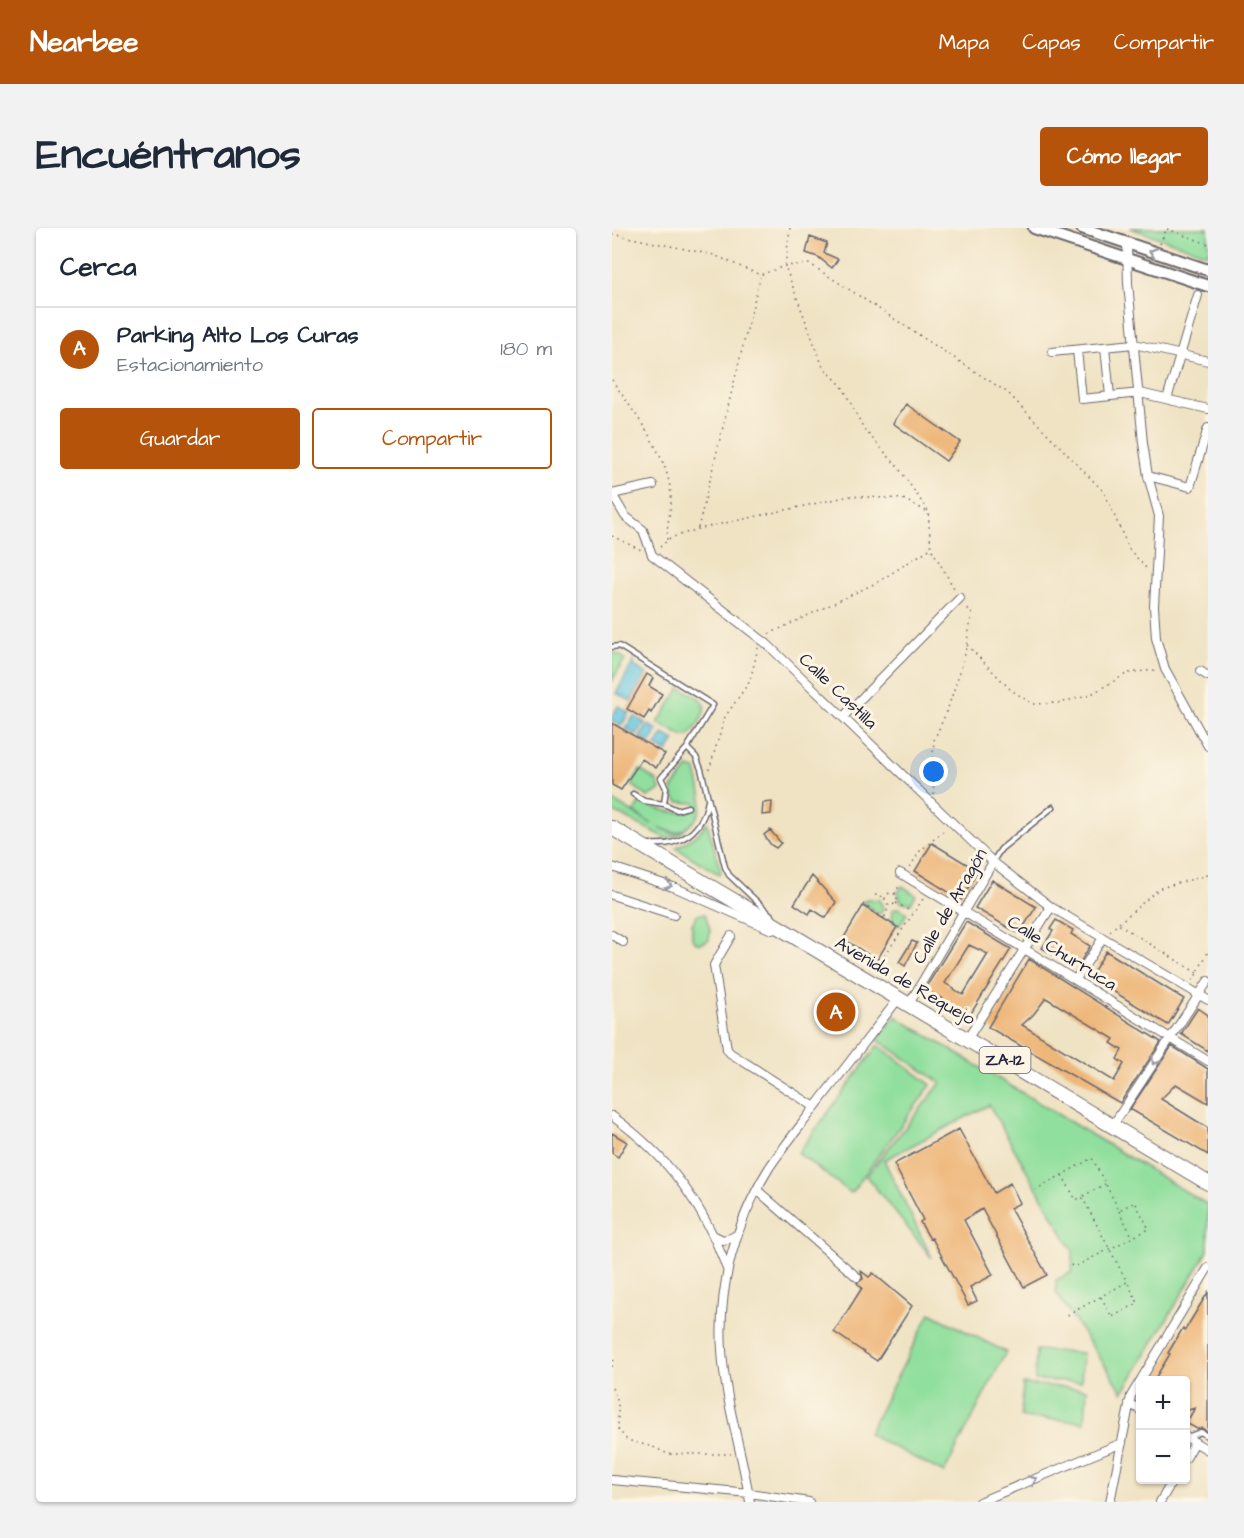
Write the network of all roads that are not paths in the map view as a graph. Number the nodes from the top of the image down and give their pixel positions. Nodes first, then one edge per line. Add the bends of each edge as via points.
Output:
1 (1034, 228) edge
2 (1082, 228) edge
3 (1127, 243) junction
4 (1127, 260) junction
5 (1208, 270) edge
6 (1208, 286) edge
7 (1198, 295) dead end
8 (1134, 344) junction
9 (1106, 347) junction
10 (1077, 350) junction
11 (1052, 352) dead end
12 (1180, 355) junction
13 (1208, 361) edge
14 (1140, 393) junction
15 (1110, 396) junction
16 (1167, 399) junction
17 (1208, 409) edge
18 (1208, 428) edge
19 (1148, 476) junction
20 (653, 486) dead end
21 (612, 494) edge
22 (960, 598) road end
23 (612, 647) edge
24 (1200, 671) dead end
25 (1208, 676) edge
26 (843, 717) junction
27 (1208, 746) edge
28 (687, 748) junction
29 (633, 794) dead end
30 (708, 796) junction
31 (664, 804) junction
32 (688, 807) dead end
33 (1053, 807) dead end
34 (612, 828) edge
35 (633, 841) junction
36 (993, 862) junction
37 (612, 867) edge
38 (902, 874) road end
39 (612, 894) edge
40 (1051, 907) junction
41 (965, 912) junction
42 (674, 915) dead end
43 (612, 935) edge
44 (731, 936) dead end
45 (1102, 938) junction
46 (800, 941) junction
47 (623, 942) dead end
48 (1024, 947) junction
49 (1076, 979) junction
50 (1208, 981) edge
51 (1199, 995) junction
52 (1208, 1000) edge
53 (904, 1001) junction
54 (1170, 1037) junction
55 (968, 1038) junction
56 (1208, 1061) edge
57 (815, 1107) junction
58 (612, 1116) edge
59 (1113, 1125) junction
60 (1208, 1183) edge
61 (757, 1190) junction
62 (714, 1233) junction
63 (738, 1234) junction
64 (1208, 1268) edge
65 (728, 1270) junction
66 (857, 1277) dead end
67 (1129, 1403) junction
68 (1136, 1407) edge
69 (1190, 1436) edge
70 (1208, 1437) edge
71 (1190, 1439) edge
72 (1195, 1442) junction
73 (1122, 1443) junction
74 (1190, 1450) edge
75 (1208, 1450) edge
76 (612, 1480) edge
77 (1170, 1484) edge
78 (749, 1493) junction
79 (750, 1502) edge
80 (808, 1502) edge
81 (979, 1502) edge
82 (1110, 1502) edge
83 (1160, 1502) edge

1 - 4 main road
2 - 3 main road
3 - 4 street
5 -> 3 main road
4 - 6 main road
4 - 8 street
7 - 12 street
8 - 9 street
8 - 12 street
8 - 14 street
9 - 10 street
9 - 15 street
10 - 11 street
10 - 15 street via 1082,399
12 - 13 street
12 - 16 street
14 - 15 street
14 - 16 street
14 - 19 street
16 - 17 street
18 - 19 street via 1190,487
19 - 27 street via 1159,516 1156,638 1165,669
20 - 21 street
21 - 26 street, Calle Castilla via 624,516 643,530 652,555 760,638
22 - 26 street
23 - 28 lane via 619,645 713,705
24 - 25 street
26 - 36 street, Calle Castilla
28 - 30 lane, Avenida de Requejo via 696,757
28 - 31 lane via 662,778 666,788
29 - 31 lane via 644,801
30 - 35 lane via 701,823 681,840 670,844
30 - 46 lane, Avenida de Requejo via 729,875
31 - 32 lane via 677,810
33 - 36 lane, Calle de Aragón via 1001,849
34 - 35 highway, Avenida de Requejo / ZA-12
35 - 46 highway, Avenida de Requejo / ZA-12
36 - 40 street, Calle Castilla
36 - 41 street, Calle de Aragón
37 -> 46 street via 676,888
38 - 41 street, Calle Churruca
39 - 42 street
40 - 45 street, Calle Castilla
40 - 48 street
41 - 48 street, Calle Churruca
41 - 53 street, Calle de Aragón
43 - 47 street
44 - 57 street via 714,965 727,1049
45 - 49 street
45 - 51 street, Calle Castilla
46 - 53 highway, Avenida de Requejo / ZA-12
48 - 49 street, Calle Churruca
48 - 55 street
49 - 54 street, Calle Churruca
50 - 51 street
51 - 52 street, Calle Castilla
51 - 54 street
53 - 55 highway, Avenida de Requejo / ZA-12
53 - 57 street, Calle de Aragón
54 - 56 street, Calle Churruca
54 -> 59 street
55 - 59 highway, Avenida de Requejo / ZA-12
57 - 61 street, Calle de Aragón via 777,1156
58 - 62 street via 670,1168
59 - 60 highway, Avenida de Requejo / ZA-12
61 - 63 street, Calle de Aragón
61 - 66 street
62 - 63 street via 723,1240
62 - 65 street
63 - 65 street, Calle de Aragón
64 - 67 street
65 - 78 street, Calle de Aragón via 722,1352
67 - 68 street
67 - 73 street
69 - 70 lane via 1201,1432
71 - 72 street
72 - 74 street
72 - 75 street
81 -> 73 street
73 - 82 street
76 - 78 street
77 - 83 street
78 - 79 street, Calle de Aragón
78 - 80 street

